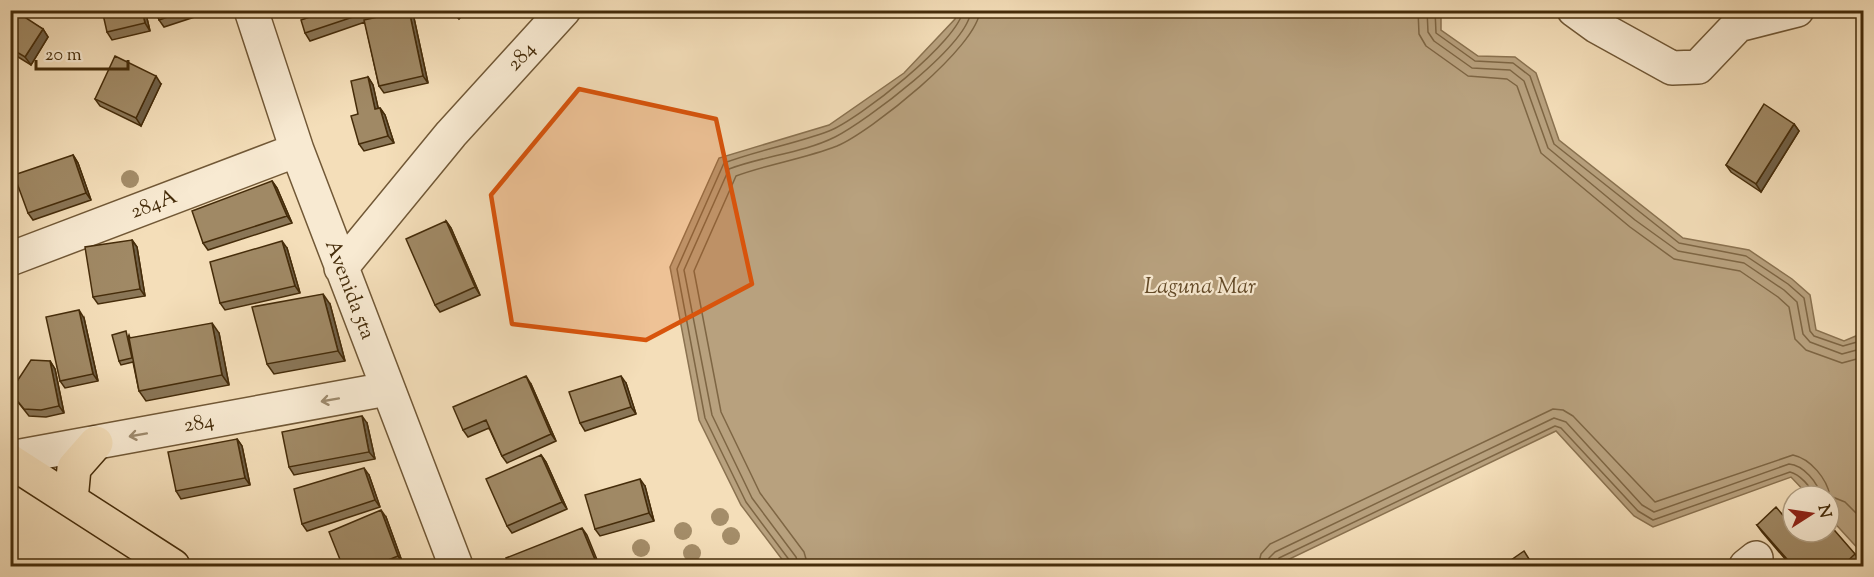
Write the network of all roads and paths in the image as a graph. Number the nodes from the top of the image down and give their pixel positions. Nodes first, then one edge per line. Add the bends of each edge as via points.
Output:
1 (251, 10) edge
2 (564, 10) edge
3 (1797, 10) edge
4 (1585, 18) edge
5 (297, 150) junction
6 (10, 259) edge
7 (341, 268) junction
8 (387, 390) junction
9 (96, 443) junction
10 (10, 460) edge
11 (70, 500) junction
12 (173, 567) edge
13 (456, 567) edge

1 - 5 street, Avenida 5ta
2 - 7 street, 284 via 451,134
3 - 4 street via 1738,25 1698,67 1672,68
5 - 6 street, 284A
5 - 7 street, Avenida 5ta
7 - 8 street, Avenida 5ta
8 -> 9 street, 284
8 - 13 street, Avenida 5ta
9 - 10 street, 284
9 - 11 highway via 74,468
10 - 11 highway
11 - 12 highway

